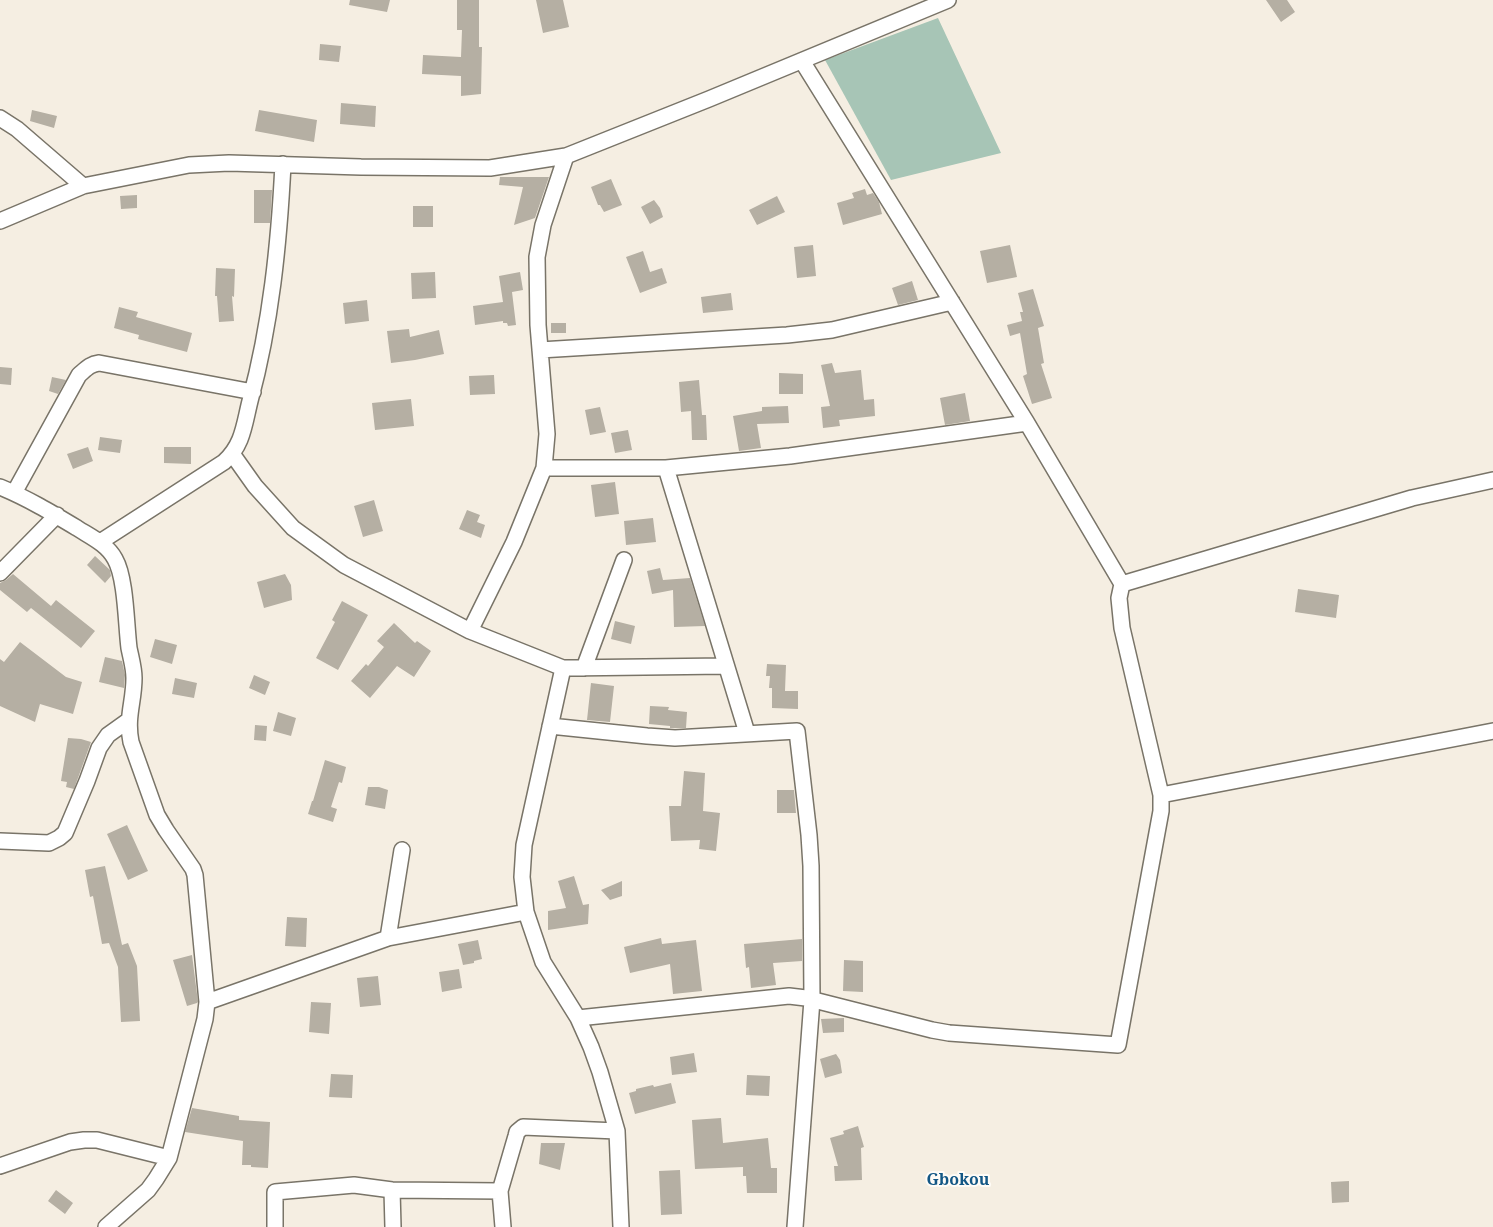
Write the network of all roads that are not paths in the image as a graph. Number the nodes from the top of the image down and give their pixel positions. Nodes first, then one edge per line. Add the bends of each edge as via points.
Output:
1 (948, 0) edge
2 (802, 61) junction
3 (0, 118) edge
4 (566, 156) junction
5 (283, 164) junction
6 (83, 186) junction
7 (0, 221) edge
8 (952, 302) junction
9 (540, 350) junction
10 (252, 392) junction
11 (1027, 423) junction
12 (233, 454) junction
13 (544, 468) junction
14 (666, 468) junction
15 (1493, 480) edge
16 (7, 490) edge
17 (56, 515) junction
18 (100, 542) junction
19 (624, 560) dead end
20 (0, 573) edge
21 (1122, 584) junction
22 (470, 631) junction
23 (726, 666) junction
24 (563, 668) junction
25 (584, 668) junction
26 (129, 720) junction
27 (550, 726) junction
28 (1493, 732) edge
29 (746, 733) junction
30 (1161, 795) junction
31 (0, 841) edge
32 (402, 850) dead end
33 (526, 912) junction
34 (388, 938) junction
35 (812, 1000) junction
36 (207, 1002) junction
37 (578, 1018) junction
38 (617, 1131) junction
39 (169, 1158) junction
40 (0, 1166) edge
41 (392, 1190) junction
42 (500, 1191) junction
43 (106, 1227) edge
44 (275, 1227) edge
45 (392, 1227) edge
46 (503, 1227) edge
47 (621, 1227) edge
48 (794, 1227) edge

1 - 2 street
2 - 4 street
2 - 8 street
3 - 6 street
4 - 5 street via 490,168
4 - 9 street via 543,225 537,257
5 - 6 street via 230,162 189,165
5 - 10 street via 274,277 267,328
6 - 7 street
8 - 9 street via 832,330
8 - 11 street
9 - 13 street via 547,434
10 - 12 street
10 - 16 street via 93,364 80,376
11 - 14 street via 790,456
11 - 21 street
12 - 18 street
12 - 22 street via 255,486 293,528 344,565
13 - 14 street
13 - 22 street via 514,542
14 - 23 street
15 - 21 street via 1403,500
16 - 17 street
17 - 18 street
17 - 20 street
18 - 26 street via 108,548 121,571 134,674
19 - 25 street
21 - 30 street via 1119,598 1122,628
22 - 24 street
23 - 25 street
23 - 29 street
24 - 25 street
24 - 27 street
26 - 31 street via 108,735 99,748 65,832 59,838 49,843
26 - 36 street via 131,742 157,815 195,875
27 - 29 street via 675,738
27 - 33 street via 524,845 522,877
28 - 30 street
29 - 35 street via 796,731 812,866
30 - 35 street via 1161,811 1118,1045 950,1033
32 - 34 street
33 - 34 street
33 - 37 street via 543,962
34 - 36 street
35 - 37 street via 773,997
35 - 48 street
36 - 39 street
37 - 38 street via 600,1072
38 - 42 street via 524,1127 517,1132
38 - 47 street
39 - 40 street via 97,1140 84,1140
39 - 43 street via 148,1190
41 - 42 street
41 - 44 street via 354,1185 275,1192
41 - 45 street
42 - 46 street

